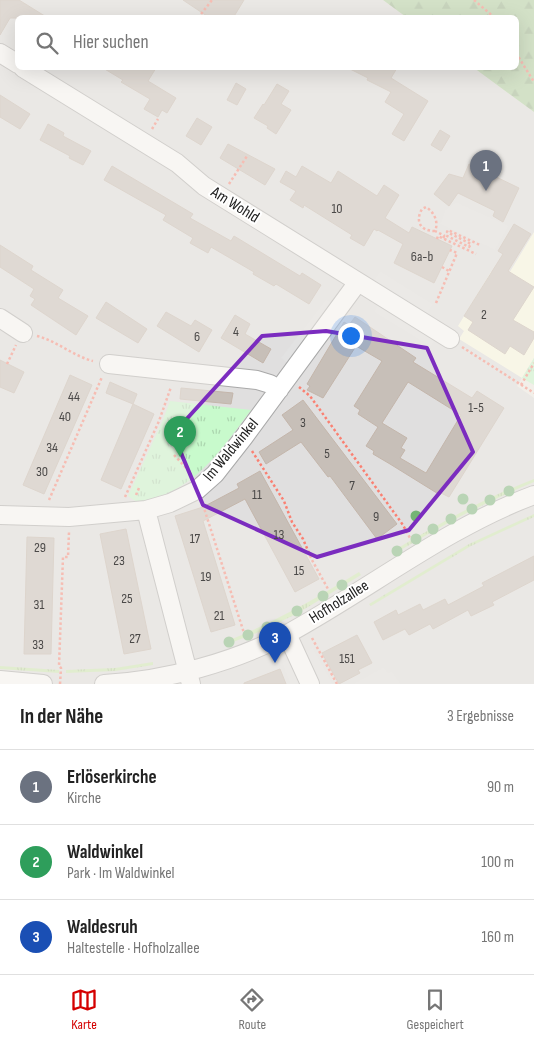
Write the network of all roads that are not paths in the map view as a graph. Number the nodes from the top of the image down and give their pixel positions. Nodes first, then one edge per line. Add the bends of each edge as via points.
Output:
1 (0, 53) edge
2 (15, 62) edge
3 (26, 70) edge
4 (358, 282) junction
5 (0, 318) edge
6 (23, 333) road end
7 (450, 339) road end
8 (109, 364) road end
9 (283, 384) junction
10 (534, 495) edge
11 (146, 510) junction
12 (0, 515) edge
13 (287, 634) junction
14 (189, 677) edge
15 (0, 680) edge
16 (43, 684) edge
17 (104, 684) edge
18 (310, 684) edge

1 - 2 street
3 - 4 street, Am Wohld via 177,163 204,186
4 - 7 street, Am Wohld
4 - 9 street, Im Waldwinkel
5 - 6 street
8 - 9 street
9 - 11 street, Im Waldwinkel via 215,474 197,490
10 - 13 street, Hofholzallee via 454,532
11 - 12 street, Im Waldwinkel via 41,518
11 - 14 street
13 - 14 street, Hofholzallee
13 - 18 street
14 - 17 street, Hofholzallee
15 - 16 street

